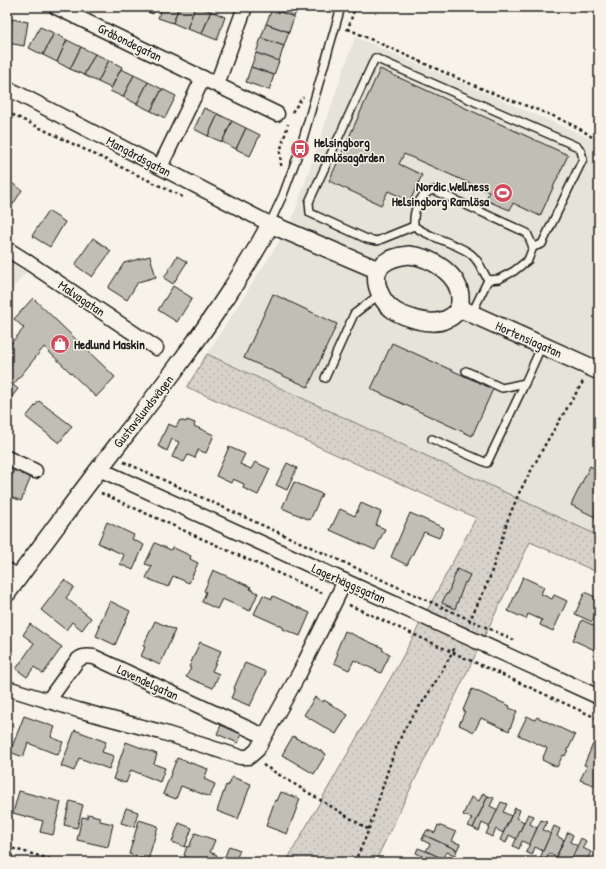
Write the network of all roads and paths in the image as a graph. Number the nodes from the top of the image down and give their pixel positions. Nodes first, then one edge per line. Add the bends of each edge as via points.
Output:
1 (56, 7) edge
2 (246, 7) edge
3 (341, 7) edge
4 (348, 29) dead end
5 (203, 78) junction
6 (217, 84) junction
7 (7, 89) edge
8 (7, 112) edge
9 (277, 114) dead end
10 (288, 123) dead end
11 (599, 143) edge
12 (160, 167) junction
13 (281, 172) dead end
14 (188, 200) dead end
15 (270, 224) junction
16 (414, 226) junction
17 (533, 247) junction
18 (7, 249) edge
19 (378, 270) junction
20 (488, 280) junction
21 (381, 294) junction
22 (465, 311) junction
23 (542, 345) junction
24 (156, 348) dead end
25 (595, 370) edge
26 (466, 371) dead end
27 (325, 378) dead end
28 (525, 383) junction
29 (432, 439) dead end
30 (109, 456) junction
31 (7, 458) edge
32 (99, 469) junction
33 (35, 470) dead end
34 (13, 573) edge
35 (345, 581) junction
36 (7, 593) edge
37 (469, 620) junction
38 (462, 634) junction
39 (520, 643) dead end
40 (7, 688) edge
41 (599, 696) edge
42 (48, 701) junction
43 (264, 736) junction
44 (249, 757) junction
45 (368, 829) junction
46 (7, 847) edge
47 (61, 862) edge
48 (354, 862) edge

1 - 5 street, Gråbondegatan
2 - 6 street
3 - 15 lane via 300,149
4 - 11 path via 491,93 570,124
5 - 6 street, Gråbondegatan
5 - 12 street
6 - 9 street, Gråbondegatan
7 - 12 street, Mangårdsgatan
8 - 14 path
10 - 13 path via 280,152
12 - 15 street, Mangårdsgatan
15 - 19 street
15 - 30 street, Gustavslundsvägen via 212,318
16 - 17 lane via 413,216 420,201 426,193 433,190 527,233
16 - 17 lane via 377,241 367,239 310,213 309,202 375,58 581,150 583,159 542,244
16 - 20 lane via 423,233 469,252
17 - 20 lane via 528,260 514,271 499,279
18 - 24 street, Malvagatan
19 - 21 street
19 - 22 street via 382,264 394,258 408,254 422,257 447,272 456,282 460,292 460,304
20 - 22 lane
21 - 22 street via 396,312 424,322 437,322
21 - 27 lane via 354,314
22 - 23 street, Hortensiagatan
23 - 25 street, Hortensiagatan
23 - 28 lane
25 - 37 path via 534,464 519,493 508,519 490,580
26 - 28 lane via 502,388
28 - 29 lane via 487,464
30 - 32 street, Gustavslundsvägen
30 - 37 path
31 - 33 street
32 - 34 street, Gustavslundsvägen
32 - 35 street, Lagerhäggsgatan
34 - 36 street, Gustavslundsvägen
35 - 38 street, Lagerhäggsgatan
35 - 43 street via 300,672
37 - 38 path
37 - 39 path
38 - 41 street, Lagerhäggsgatan
38 - 45 path via 401,736 391,758
40 - 42 street
42 - 43 street, Lavendelgatan via 76,662 88,656
42 - 44 street via 240,757
43 - 44 street via 257,750
44 - 45 path
45 - 48 path
46 - 47 path

